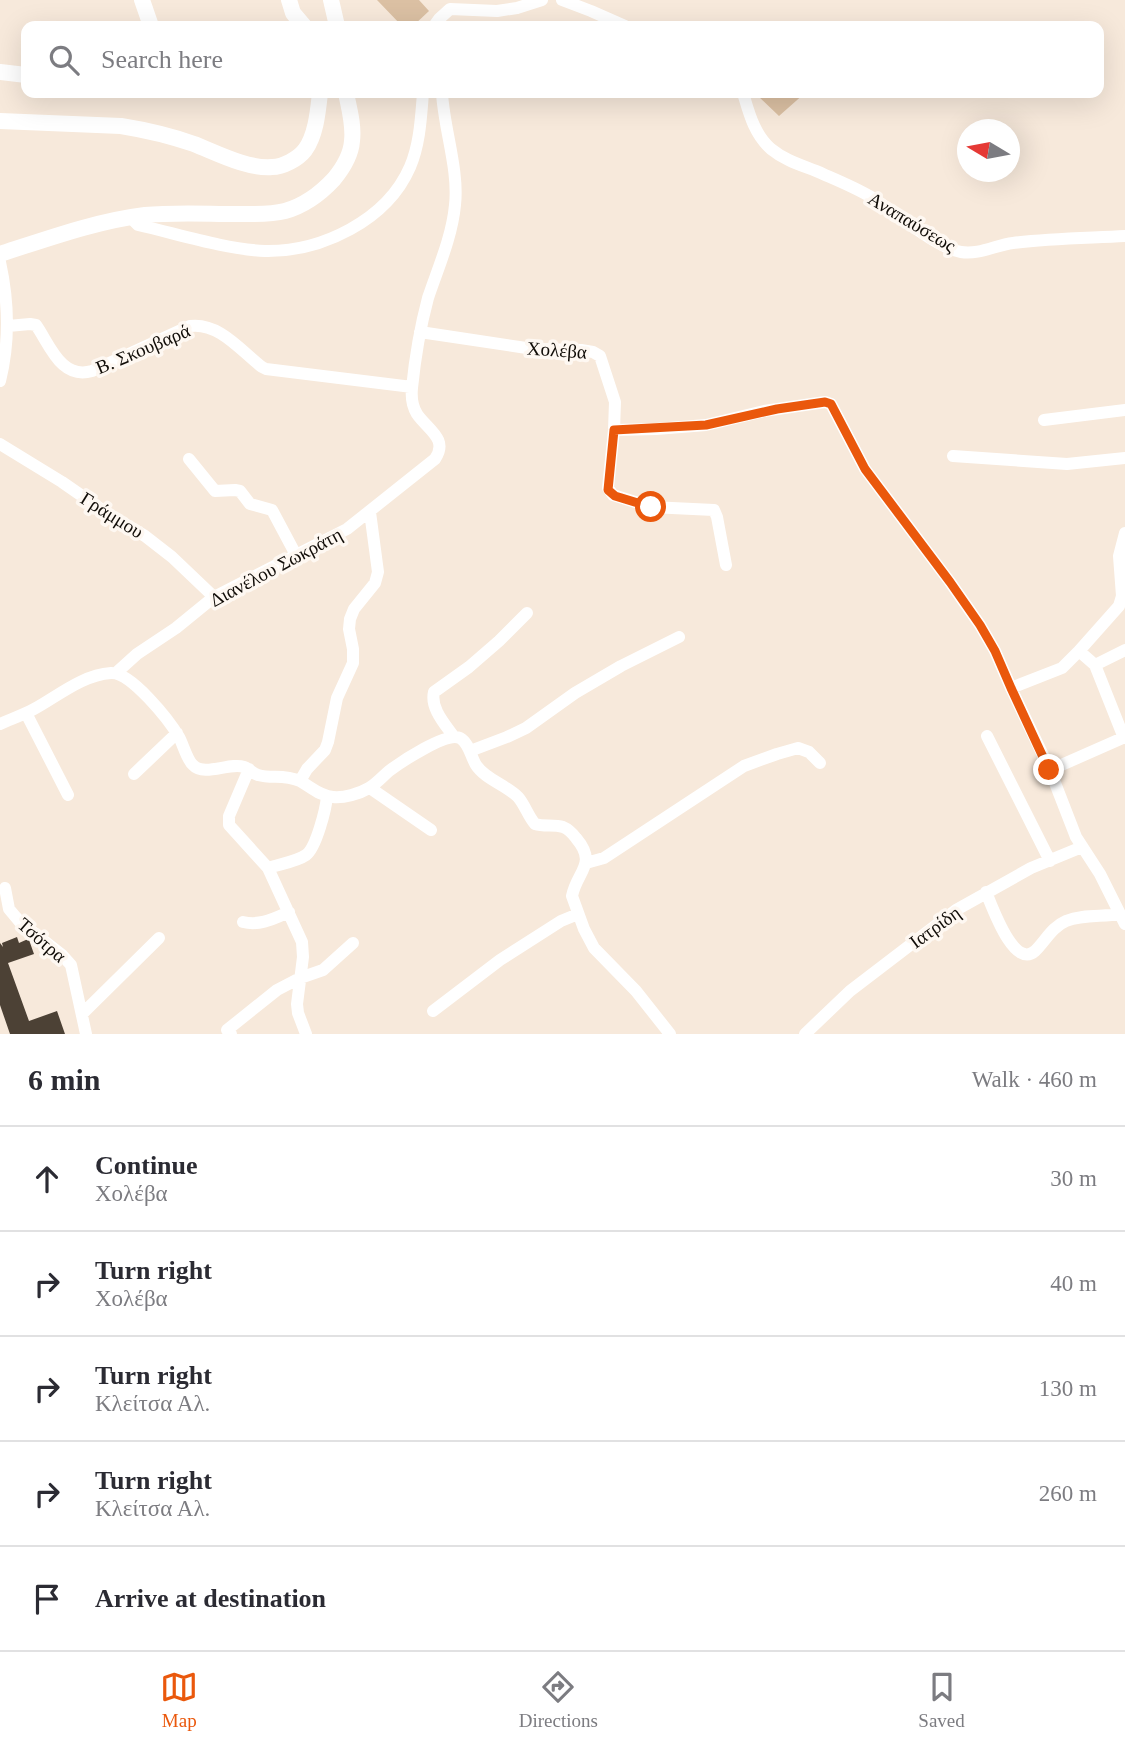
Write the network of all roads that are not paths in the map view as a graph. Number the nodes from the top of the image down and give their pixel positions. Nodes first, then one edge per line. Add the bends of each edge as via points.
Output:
1 (142, 0) edge
2 (289, 0) edge
3 (331, 0) edge
4 (542, 0) edge
5 (562, 0) edge
6 (445, 5) edge
7 (149, 21) edge
8 (300, 21) edge
9 (336, 21) edge
10 (437, 21) edge
11 (614, 21) edge
12 (0, 72) edge
13 (21, 74) edge
14 (319, 98) edge
15 (347, 98) edge
16 (422, 98) edge
17 (442, 98) edge
18 (744, 98) edge
19 (0, 121) edge
20 (131, 218) junction
21 (1125, 236) edge
22 (0, 254) edge
23 (0, 262) edge
24 (8, 326) junction
25 (420, 332) junction
26 (0, 381) edge
27 (412, 387) junction
28 (1125, 410) edge
29 (1044, 420) dead end
30 (614, 430) junction
31 (0, 444) edge
32 (953, 456) dead end
33 (1125, 458) edge
34 (189, 459) dead end
35 (370, 512) junction
36 (1125, 533) edge
37 (296, 555) junction
38 (726, 565) dead end
39 (214, 597) junction
40 (527, 613) dead end
41 (679, 637) dead end
42 (1125, 650) edge
43 (1079, 651) junction
44 (1095, 665) junction
45 (116, 673) junction
46 (1011, 688) junction
47 (26, 713) junction
48 (0, 724) edge
49 (177, 733) junction
50 (987, 736) dead end
51 (453, 737) junction
52 (1125, 737) edge
53 (470, 751) junction
54 (820, 763) dead end
55 (249, 769) junction
56 (1049, 770) junction
57 (134, 774) dead end
58 (300, 781) junction
59 (370, 788) junction
60 (68, 795) dead end
61 (327, 796) junction
62 (431, 831) dead end
63 (1082, 847) junction
64 (1050, 861) junction
65 (586, 863) junction
66 (268, 868) junction
67 (5, 888) dead end
68 (986, 892) junction
69 (5, 909) edge
70 (289, 912) junction
71 (578, 914) junction
72 (1123, 919) edge
73 (243, 922) dead end
74 (159, 937) dead end
75 (354, 943) dead end
76 (300, 978) junction
77 (433, 1011) dead end
78 (82, 1014) junction
79 (86, 1034) edge
80 (231, 1034) edge
81 (306, 1034) edge
82 (670, 1034) edge
83 (804, 1034) edge

1 - 7 main road
2 - 8 main road
3 - 9 main road
4 - 6 street via 498,11
5 - 11 street
6 - 10 street
12 - 13 main road
14 - 19 main road via 306,148 278,167 255,166 134,128
15 - 20 main road via 352,128 349,153 337,176 308,200 269,214
16 - 20 street via 410,167 394,194 353,229 312,244 265,251 138,225
17 - 25 street via 456,202
18 - 21 street, Αναπαύσεως via 755,129 772,149 858,190 952,249 969,253 1013,243
20 - 22 main road
23 - 24 street
24 - 26 street
24 - 27 street, Β. Σκουβαρά via 36,325 56,356 77,373 92,371 199,326 218,331 266,369
25 - 27 street
25 - 30 street, Χολέβα via 533,349 597,353 614,396
27 - 35 street, Διανέλου Σωκράτη via 416,411 439,440 439,453
28 - 29 street
30 - 38 street, Χολέβα via 610,492 651,507 714,510
30 - 46 street via 706,425 777,409 831,404 865,469 980,625
31 - 39 street, Γράμμου via 145,536
32 - 33 street via 1068,464
34 - 37 street via 215,491 240,491 250,503 272,510
35 - 37 street, Διανέλου Σωκράτη via 338,535
35 - 58 street via 377,579 350,619 353,663 337,698 325,750
36 - 43 street via 1119,556 1120,604
37 - 39 street, Διανέλου Σωκράτη
39 - 45 street, Διανέλου Σωκράτη
40 - 51 street via 499,642 434,692 434,706
41 - 53 street via 575,693 526,728
42 - 44 street
43 - 44 street
43 - 46 street via 1056,671
44 - 52 street
45 - 47 street via 84,680
45 - 49 street via 148,698
46 - 56 street
47 - 48 street
47 - 60 street
49 - 55 street via 196,768
49 - 57 street
50 - 64 street
51 - 53 street via 462,739
51 - 59 street via 398,765
52 - 56 street
53 - 65 street via 481,772 520,798 535,824 566,828 583,847
54 - 65 street via 798,748 744,766 604,858
55 - 58 street via 259,776
55 - 66 street via 229,825
56 - 63 street
58 - 61 street
59 - 61 street
59 - 62 street
61 - 66 street via 308,854
63 - 64 street, Ιατρίδη
63 - 72 street
64 - 68 street, Ιατρίδη
65 - 71 street via 572,892
66 - 70 street
67 - 69 street, Τσότρα
68 - 72 street via 1005,934 1025,955 1067,921
68 - 83 street, Ιατρίδη via 850,991
69 - 78 street, Τσότρα via 69,961
70 - 73 street via 256,924
70 - 76 street via 302,942
71 - 77 street via 500,960
71 - 82 street via 594,948
74 - 78 street
75 - 76 street via 323,970
76 - 80 street via 277,990 227,1030
76 - 81 street via 297,1004
78 - 79 street, Τσότρα

